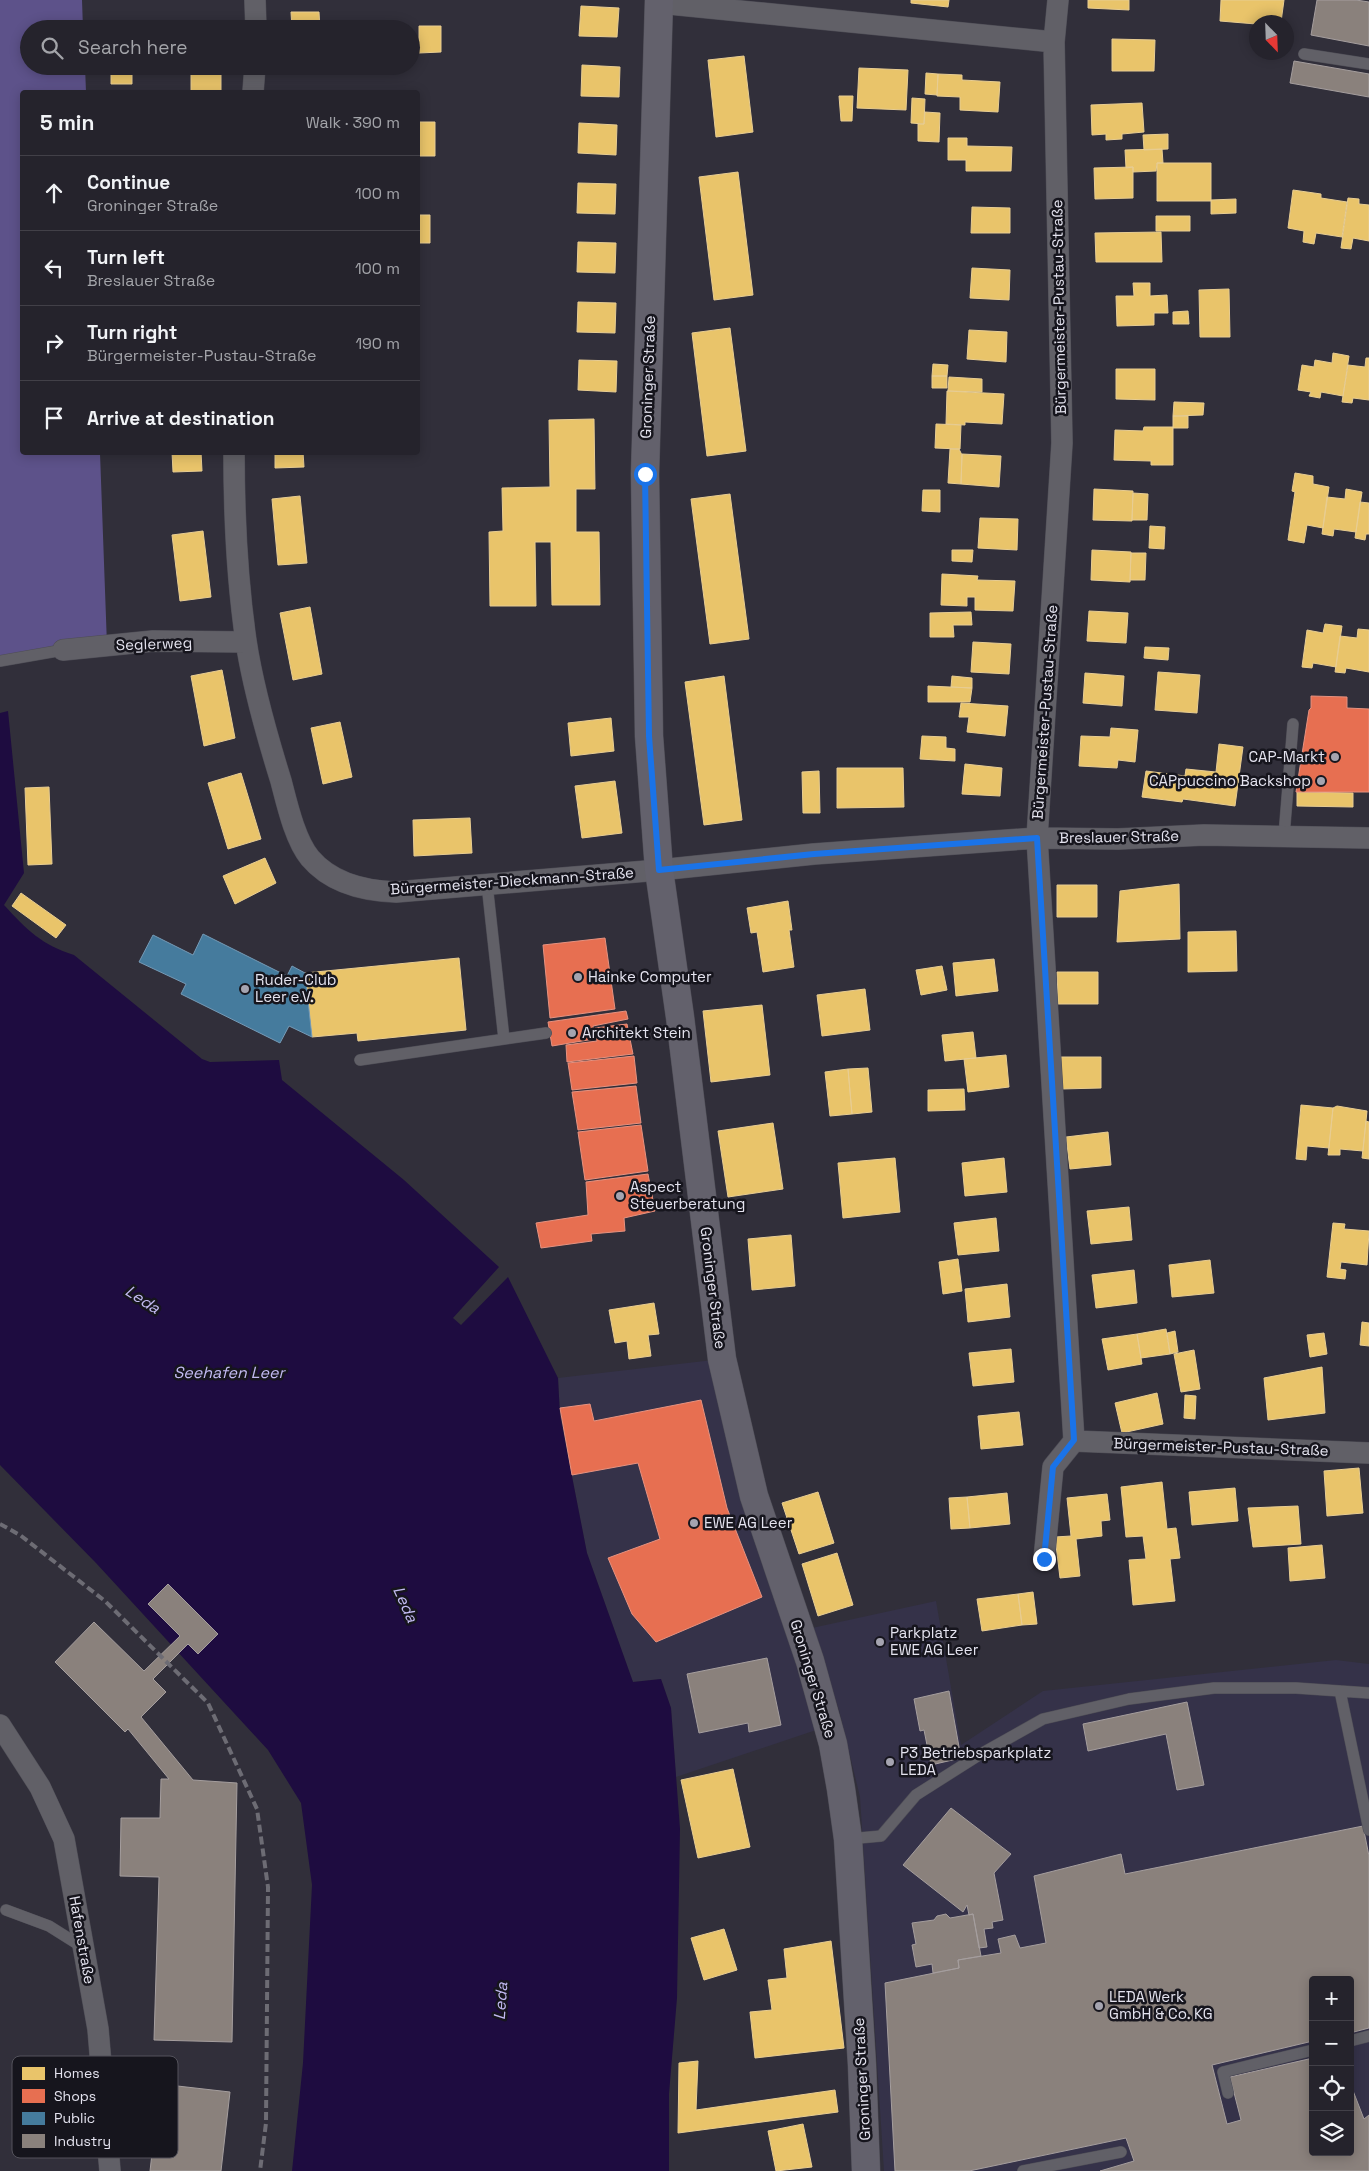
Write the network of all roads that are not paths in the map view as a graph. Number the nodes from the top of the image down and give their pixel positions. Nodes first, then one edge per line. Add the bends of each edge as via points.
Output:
1 (255, 0) edge
2 (1058, 0) edge
3 (659, 2) edge
4 (256, 20) edge
5 (1054, 42) junction
6 (1304, 54) dead end
7 (1369, 64) edge
8 (254, 75) edge
9 (253, 90) edge
10 (234, 455) edge
11 (246, 642) junction
12 (63, 650) joint
13 (0, 661) edge
14 (1293, 724) dead end
15 (1284, 836) junction
16 (1037, 838) junction
17 (1369, 838) edge
18 (659, 870) junction
19 (487, 884) junction
20 (546, 1033) dead end
21 (504, 1040) junction
22 (360, 1060) dead end
23 (1074, 1440) junction
24 (1369, 1453) edge
25 (1044, 1559) dead end
26 (1340, 1691) junction
27 (1369, 1693) edge
28 (0, 1725) edge
29 (1369, 1830) edge
30 (848, 1839) junction
31 (6, 1910) dead end
32 (84, 1948) junction
33 (1369, 2036) edge
34 (1354, 2040) edge
35 (1309, 2051) edge
36 (100, 2056) edge
37 (1228, 2093) dead end
38 (1121, 2152) dead end
39 (109, 2158) edge
40 (110, 2171) edge
41 (866, 2171) edge
42 (1023, 2171) edge

1 - 4 street
2 - 5 street, Bürgermeister-Pustau-Straße
3 - 5 street
3 - 18 street, Groninger Straße via 645,474 649,736
5 - 16 street, Bürgermeister-Pustau-Straße via 1062,443
6 - 7 lane
8 - 9 street
10 - 11 street, Bürgermeister-Dieckmann-Straße via 234,523
11 - 12 street, Seglerweg via 153,641
11 - 19 street, Bürgermeister-Dieckmann-Straße via 287,802 298,836 310,858 330,875 372,891
12 - 13 lane
14 - 15 lane
15 - 16 street, Breslauer Straße
15 - 17 street, Breslauer Straße
16 - 18 street, Breslauer Straße via 814,854
16 - 23 street, Bürgermeister-Pustau-Straße
18 - 19 street, Bürgermeister-Dieckmann-Straße
18 - 30 street, Groninger Straße via 722,1359 754,1496 814,1660 833,1744
19 - 21 lane
20 - 21 lane
21 - 22 lane
23 - 24 street, Bürgermeister-Pustau-Straße
23 - 25 street via 1053,1467
26 - 27 lane
26 - 29 lane
26 - 30 lane via 1214,1688 1129,1699 1043,1719 916,1795 881,1836
28 - 32 street, Hafenstraße via 40,1787 64,1839
30 - 41 street, Groninger Straße
31 - 32 lane via 49,1926
32 - 36 street, Hafenstraße
33 - 34 lane
35 - 37 lane via 1223,2072
38 - 42 lane
39 - 40 street, Hafenstraße

